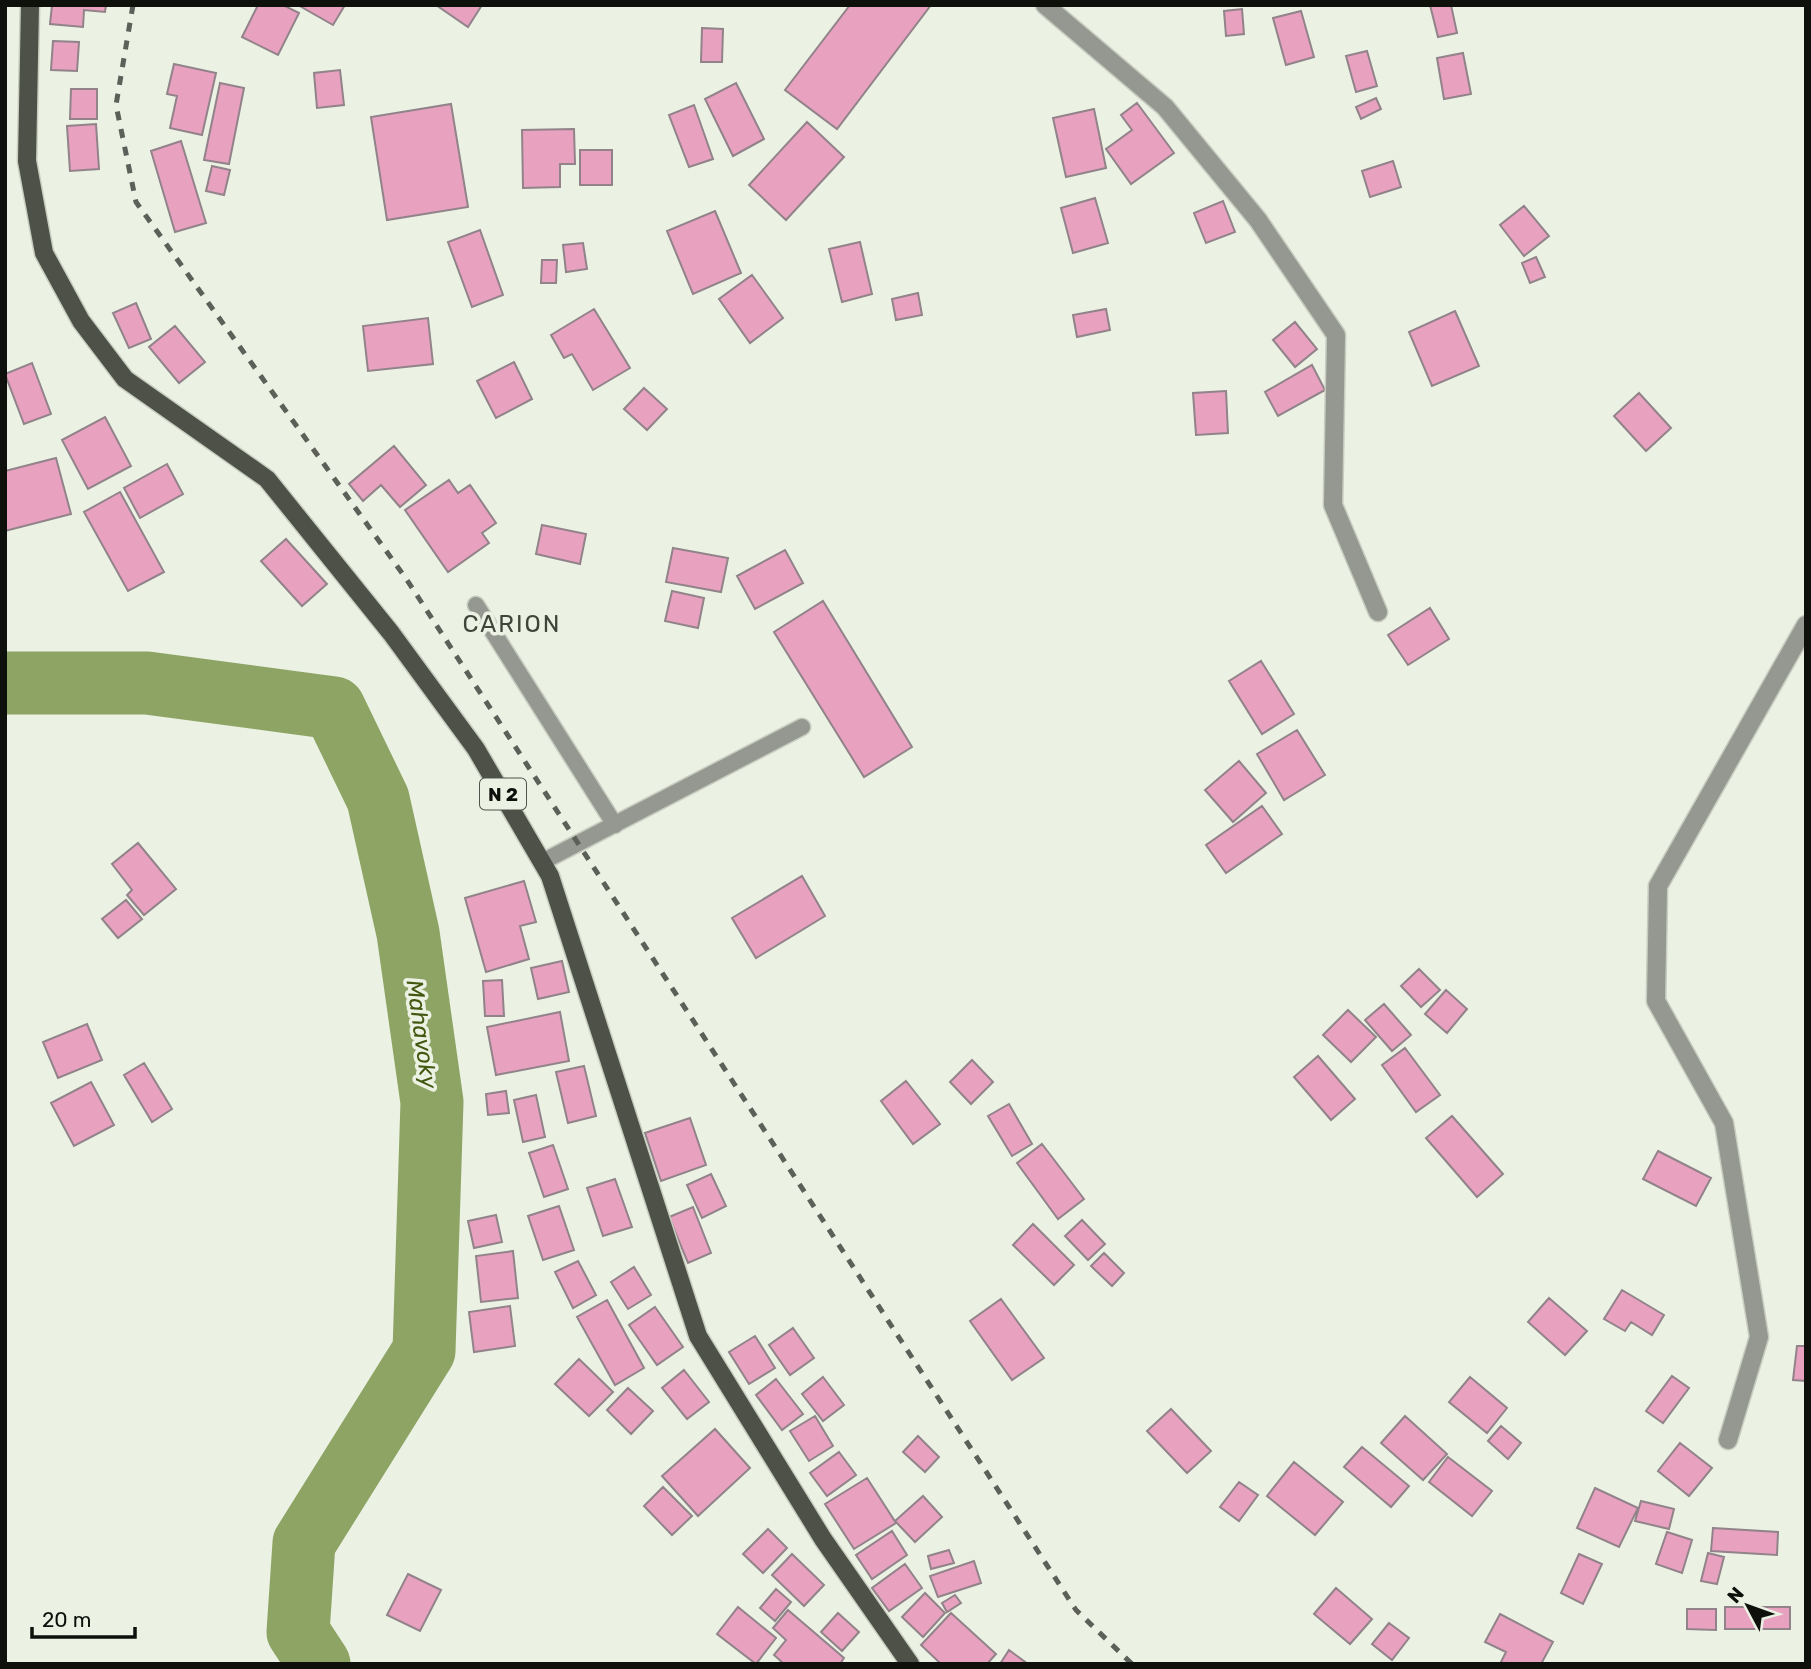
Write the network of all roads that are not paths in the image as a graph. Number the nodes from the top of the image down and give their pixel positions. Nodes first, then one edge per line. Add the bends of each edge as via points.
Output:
1 (30, 5) edge
2 (1045, 5) edge
3 (476, 605) dead end
4 (1378, 612) dead end
5 (1806, 625) edge
6 (802, 727) dead end
7 (615, 825) junction
8 (542, 862) junction
9 (1728, 1440) dead end
10 (910, 1664) edge

1 - 8 main road, N 2 via 27,161 44,253 81,321 125,379 267,479 391,633 476,749
2 - 4 street via 1165,107 1258,220 1336,335 1333,505
3 - 7 lane
5 - 9 street via 1658,886 1656,1001 1724,1123 1759,1336
6 - 7 lane
7 - 8 lane
8 - 10 main road, N 2 via 698,1336 823,1539

